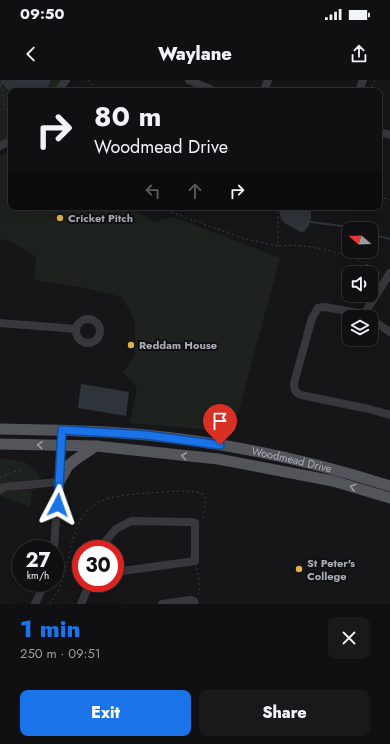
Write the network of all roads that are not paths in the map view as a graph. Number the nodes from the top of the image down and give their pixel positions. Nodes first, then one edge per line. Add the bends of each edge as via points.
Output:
1 (189, 80) edge
2 (207, 88) edge
3 (388, 276) edge
4 (371, 310) edge
5 (342, 311) edge
6 (0, 323) edge
7 (378, 324) edge
8 (76, 329) dead end
9 (390, 332) edge
10 (390, 416) edge
11 (0, 429) edge
12 (62, 430) junction
13 (0, 444) edge
14 (61, 445) junction
15 (96, 446) junction
16 (59, 482) junction
17 (390, 486) edge
18 (0, 490) edge
19 (390, 498) edge
20 (55, 540) edge
21 (107, 540) edge
22 (124, 571) edge
23 (41, 592) edge
24 (86, 592) edge
25 (195, 603) edge
26 (35, 604) edge
27 (80, 604) edge
28 (162, 604) edge

1 - 2 street
3 - 4 street
5 - 10 street via 318,308 312,318 294,389 296,393 306,397 369,409
6 - 8 street
7 - 9 street
11 - 12 main road, Woodmead Drive
12 - 14 street
12 - 17 main road, Woodmead Drive via 146,435 205,442 320,466
14 -> 13 main road, Woodmead Drive
14 - 15 main road, Woodmead Drive
14 - 16 street
15 - 16 main road via 72,463
19 -> 15 main road, Woodmead Drive via 334,481 218,459
16 - 18 street
16 - 20 street
21 - 22 street via 116,529 131,521 195,523 195,561
23 - 26 street
24 - 27 street
25 - 28 street via 190,600

